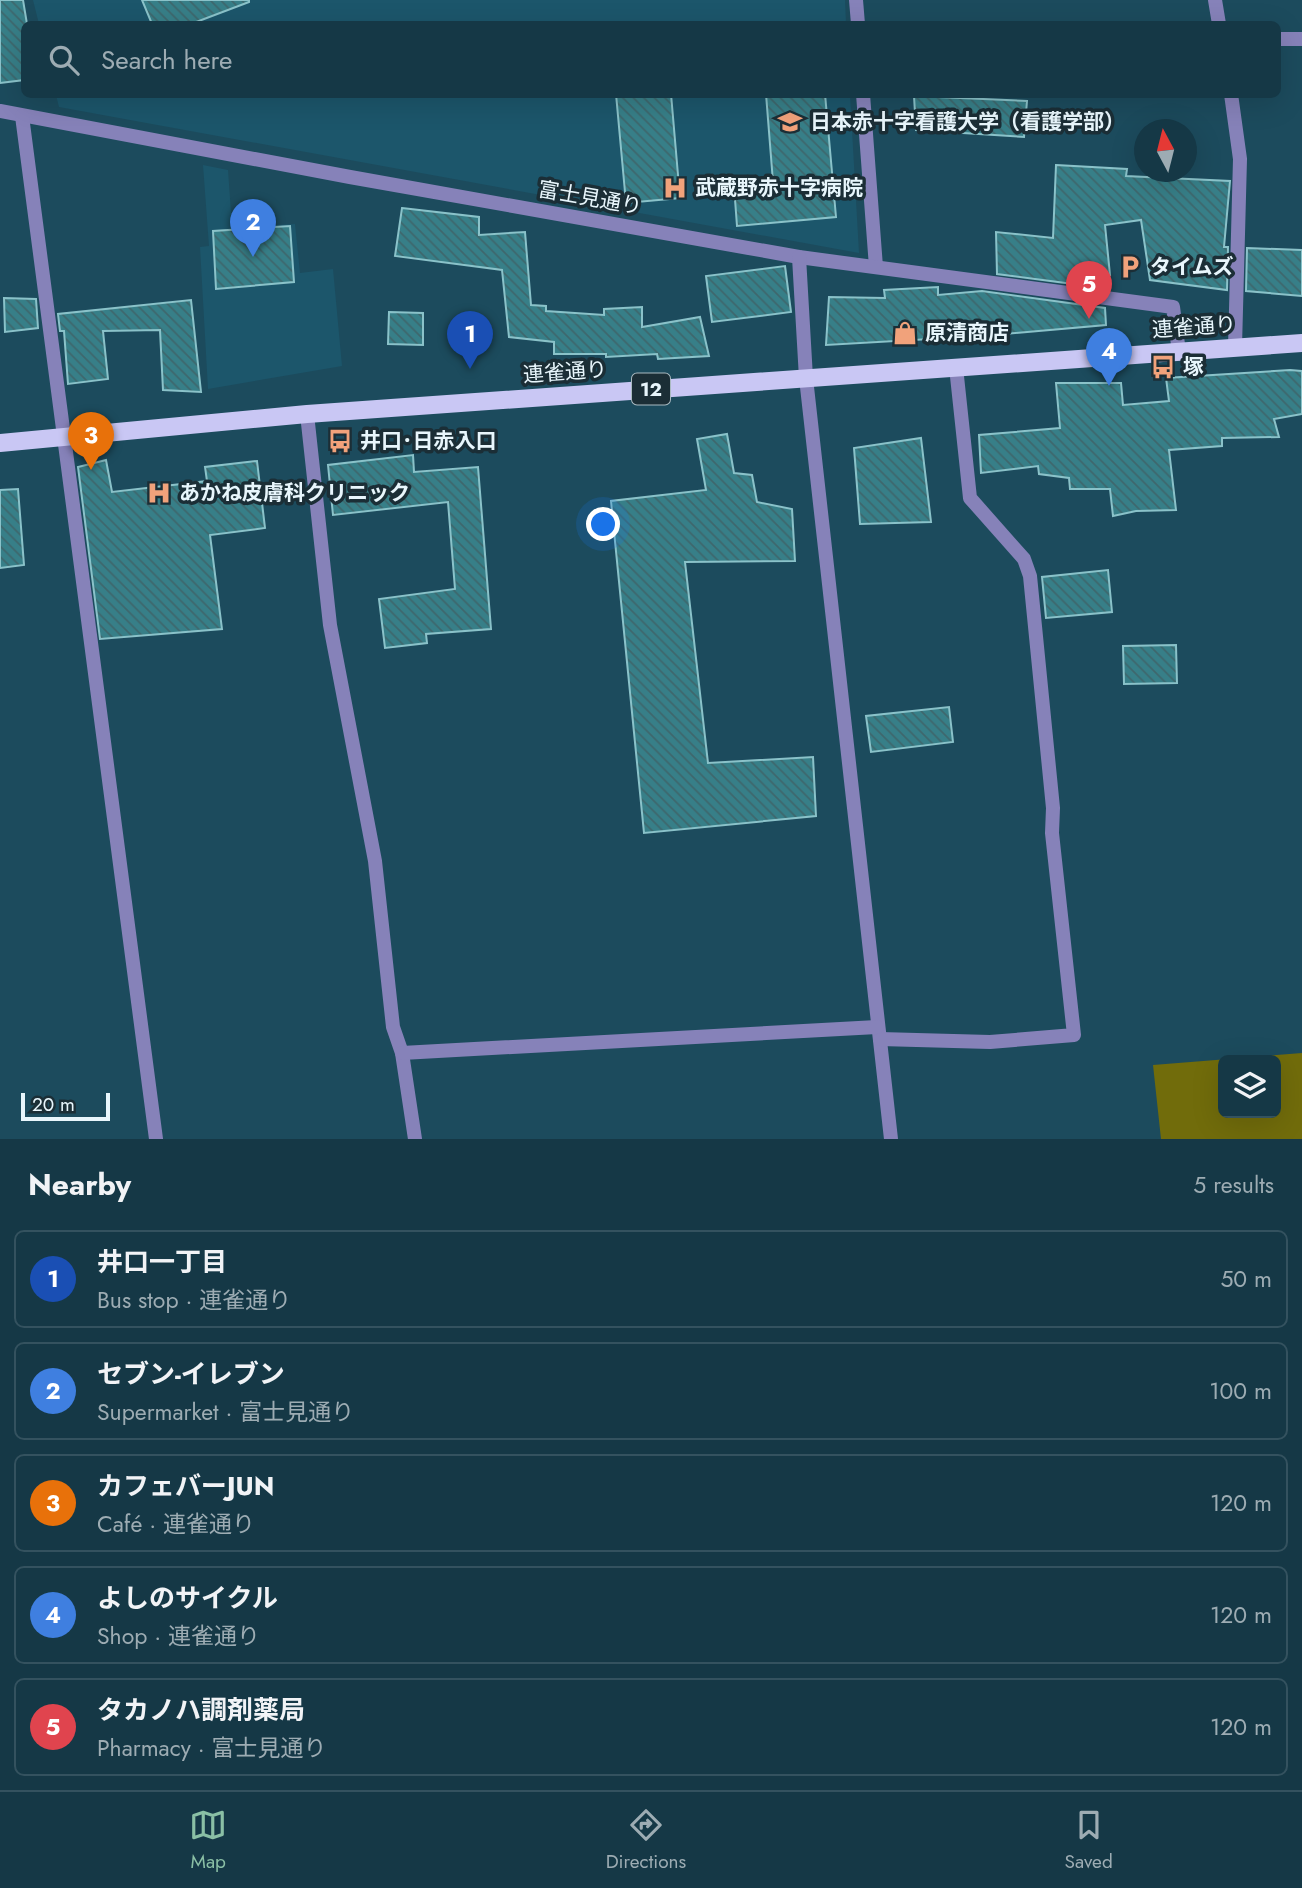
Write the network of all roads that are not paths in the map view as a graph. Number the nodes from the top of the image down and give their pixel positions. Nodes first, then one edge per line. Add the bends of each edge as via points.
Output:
1 (856, 0) edge
2 (1215, 0) edge
3 (858, 21) edge
4 (1218, 21) edge
5 (1281, 39) edge
6 (1302, 39) edge
7 (863, 98) edge
8 (1232, 98) edge
9 (0, 111) edge
10 (22, 116) junction
11 (799, 257) junction
12 (876, 267) junction
13 (1302, 343) edge
14 (1235, 347) junction
15 (1179, 352) junction
16 (956, 367) junction
17 (806, 378) junction
18 (307, 414) junction
19 (62, 435) junction
20 (0, 443) edge
21 (879, 1033) junction
22 (402, 1053) junction
23 (156, 1139) edge
24 (415, 1139) edge
25 (891, 1139) edge

1 - 3 street
2 - 4 street
5 - 6 street
7 - 12 street
8 - 14 street via 1240,159
9 - 10 street, 富士見通り
10 - 11 street, 富士見通り
10 - 19 street
11 - 12 street, 富士見通り
11 - 17 street
12 - 15 street, 富士見通り via 1174,307
13 - 14 main road, 連雀通り / 12
14 - 15 main road, 連雀通り / 12
15 - 16 main road, 連雀通り / 12
16 - 17 main road, 連雀通り / 12
16 - 21 street via 970,498 1024,559 1030,576 1074,1035 990,1042
17 - 18 main road, 連雀通り / 12
17 - 21 street
18 - 19 main road, 連雀通り / 12
18 - 22 street via 330,625 375,861 393,1027
19 - 20 main road, 連雀通り / 12
19 - 23 street
21 - 22 street
21 - 25 street
22 - 24 street

